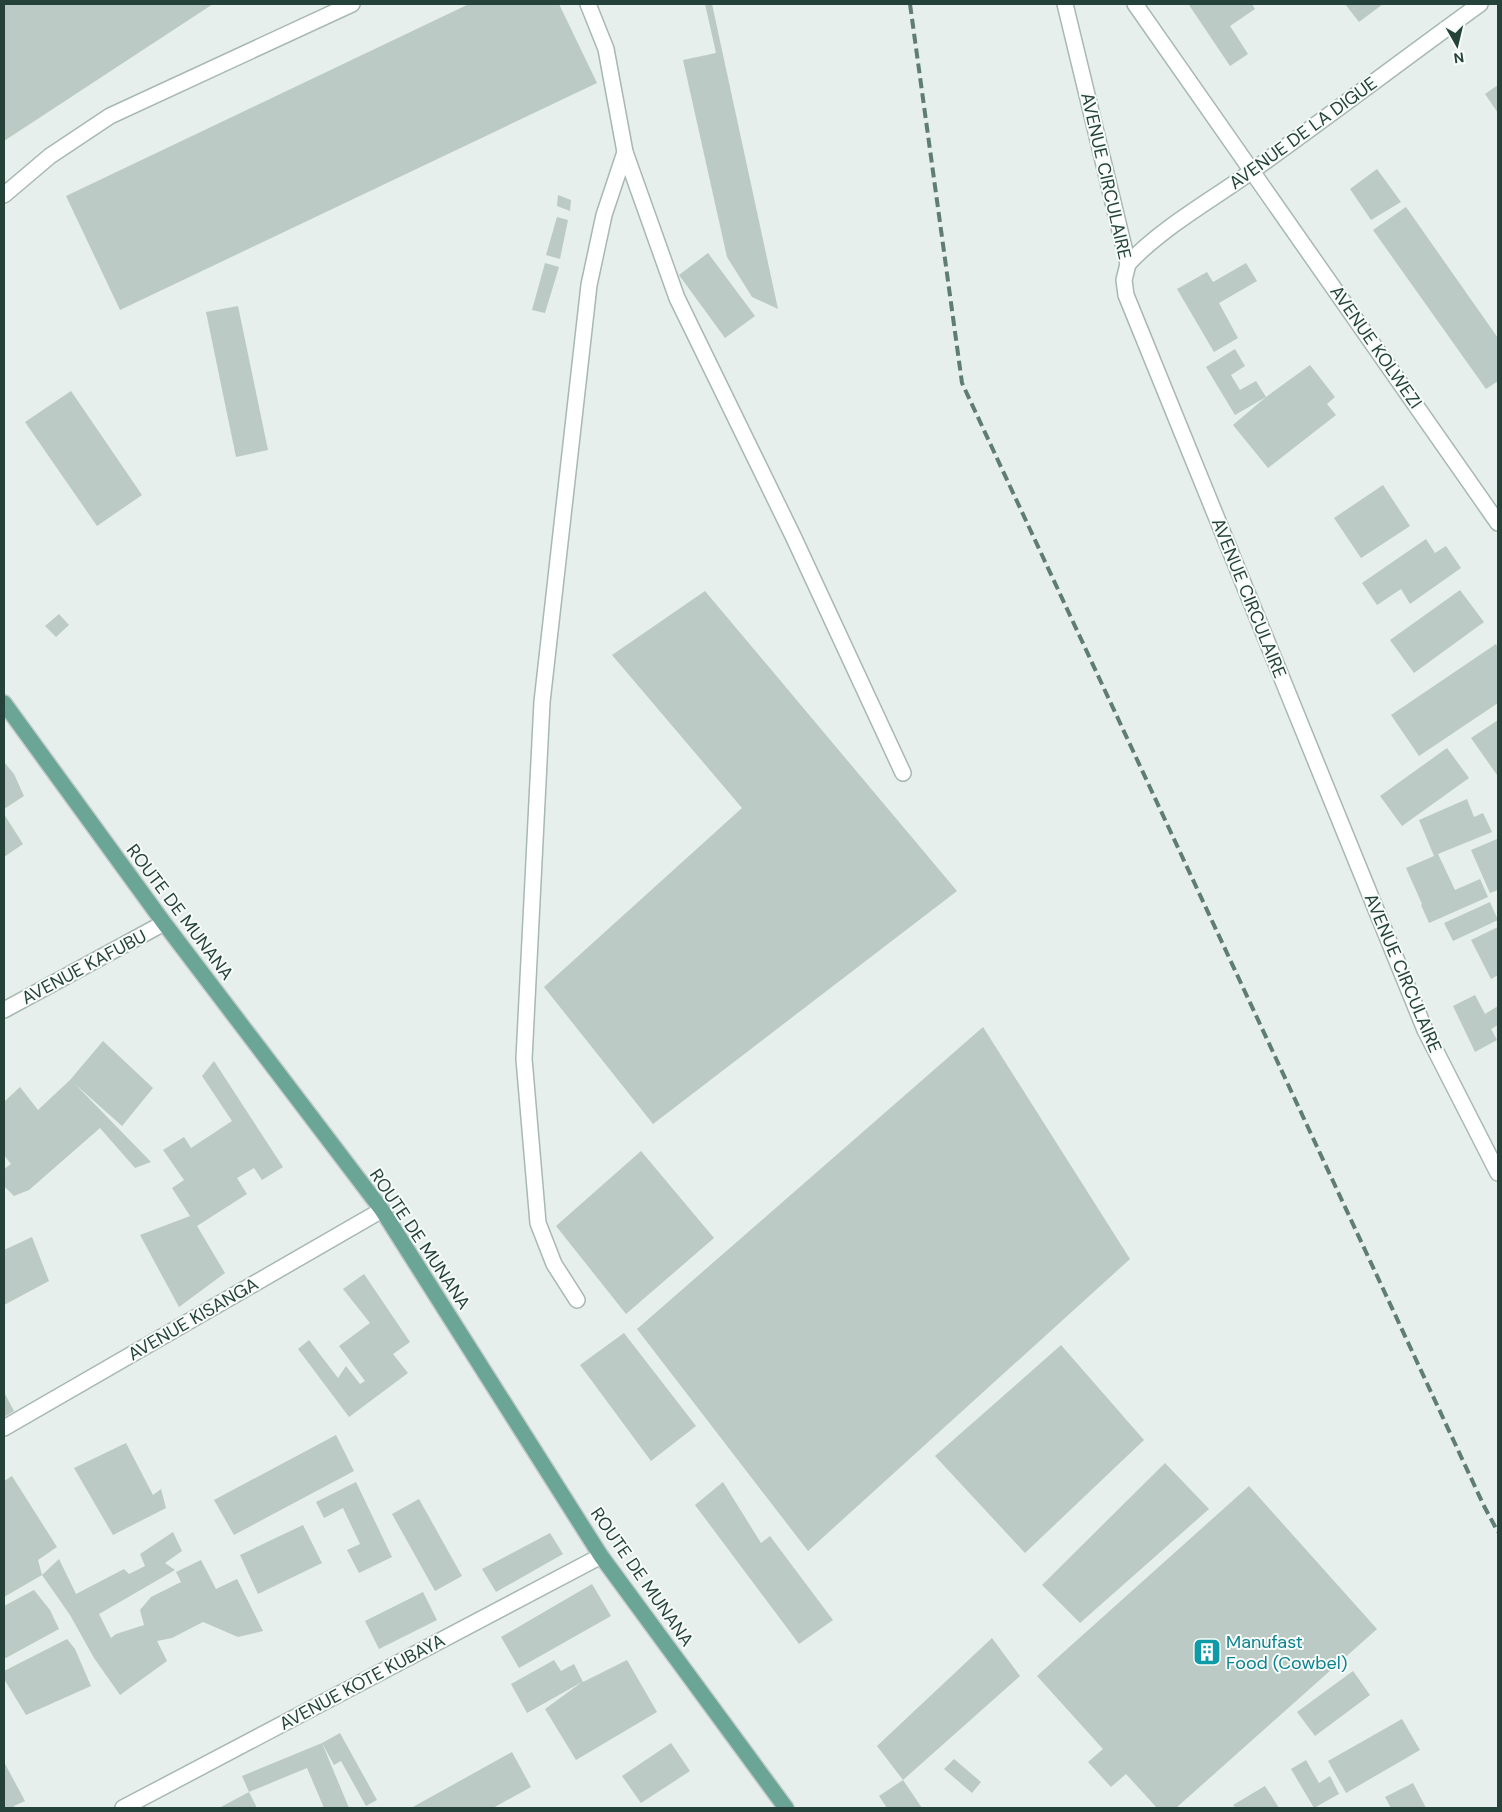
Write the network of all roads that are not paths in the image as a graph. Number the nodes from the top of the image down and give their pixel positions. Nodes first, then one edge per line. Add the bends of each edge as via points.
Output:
1 (352, 4) edge
2 (588, 4) edge
3 (1065, 4) edge
4 (1136, 4) edge
5 (1480, 4) edge
6 (625, 152) junction
7 (1253, 170) junction
8 (4, 195) edge
9 (1128, 264) junction
10 (1498, 523) edge
11 (4, 703) edge
12 (903, 773) dead end
13 (164, 923) junction
14 (4, 1010) edge
15 (1498, 1173) edge
16 (382, 1210) junction
17 (577, 1300) dead end
18 (4, 1428) edge
19 (601, 1556) junction
20 (123, 1808) edge
21 (786, 1808) edge

1 - 8 street via 110,116 50,156
2 - 6 street via 606,49
3 - 9 street, AVENUE CIRCULAIRE
4 - 7 street, AVENUE KOLWEZI
5 - 7 street, AVENUE DE LA DIGUE
6 - 12 street via 677,298
6 - 17 street via 604,215 589,285 542,702 524,1059 538,1223 554,1264
7 - 9 street, AVENUE DE LA DIGUE via 1148,244
7 - 10 street, AVENUE KOLWEZI
9 - 15 street, AVENUE CIRCULAIRE via 1124,280 1126,295 1421,1021
11 - 13 main road, ROUTE DE MUNANA
13 - 14 street, AVENUE KAFUBU
13 - 16 main road, ROUTE DE MUNANA
16 - 18 street, AVENUE KISANGA
16 - 19 main road, ROUTE DE MUNANA
19 - 20 street, AVENUE KOTE KUBAYA
19 - 21 main road, ROUTE DE MUNANA

